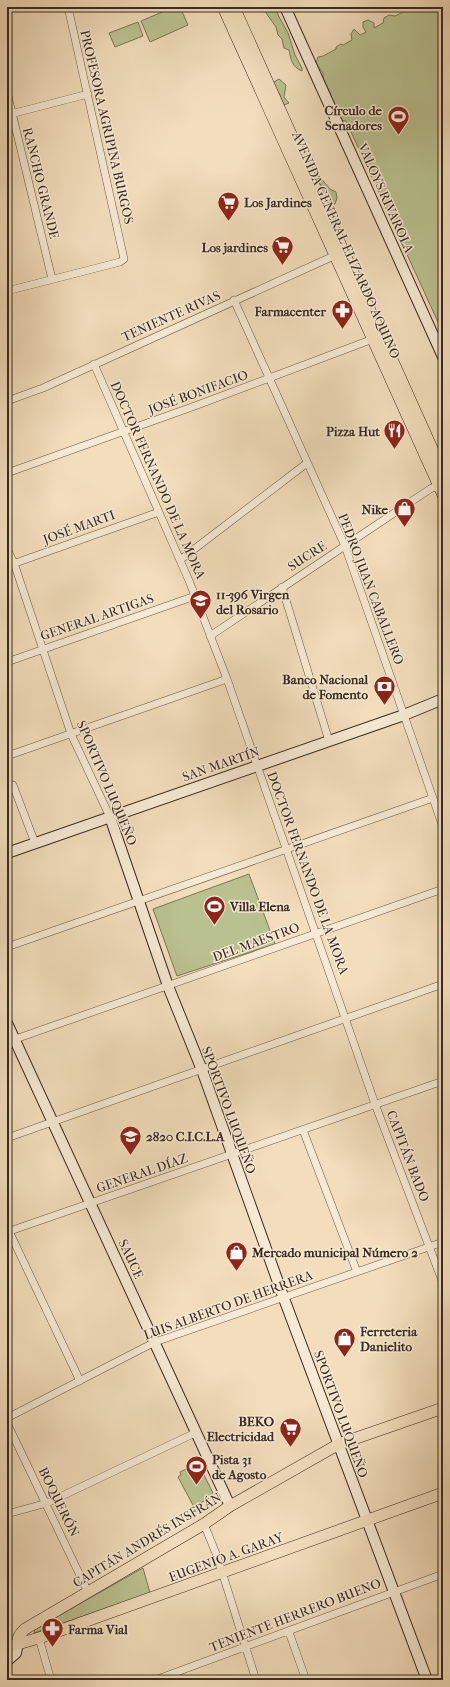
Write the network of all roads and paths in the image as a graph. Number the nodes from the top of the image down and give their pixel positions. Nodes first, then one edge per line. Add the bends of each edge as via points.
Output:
1 (68, 7) edge
2 (223, 7) edge
3 (234, 7) edge
4 (285, 7) edge
5 (7, 92) edge
6 (88, 94) junction
7 (10, 114) edge
8 (340, 253) junction
9 (52, 279) junction
10 (7, 291) edge
11 (234, 300) junction
12 (373, 339) junction
13 (443, 357) edge
14 (94, 364) junction
15 (270, 378) junction
16 (7, 401) edge
17 (123, 431) junction
18 (307, 463) junction
19 (7, 473) edge
20 (443, 473) edge
21 (442, 488) edge
22 (159, 512) junction
23 (345, 546) junction
24 (7, 549) edge
25 (180, 560) junction
26 (10, 565) edge
27 (282, 587) junction
28 (195, 596) junction
29 (210, 636) junction
30 (42, 649) junction
31 (7, 662) edge
32 (226, 679) junction
33 (443, 699) edge
34 (404, 715) junction
35 (71, 734) junction
36 (329, 741) junction
37 (7, 756) edge
38 (257, 766) junction
39 (13, 785) dead end
40 (433, 798) junction
41 (110, 817) junction
42 (443, 827) edge
43 (35, 843) junction
44 (285, 848) junction
45 (7, 854) edge
46 (443, 889) edge
47 (138, 900) junction
48 (316, 933) junction
49 (7, 947) edge
50 (443, 984) edge
51 (168, 986) junction
52 (346, 1019) junction
53 (7, 1023) edge
54 (11, 1041) edge
55 (202, 1070) junction
56 (443, 1081) edge
57 (375, 1104) junction
58 (53, 1122) junction
59 (303, 1130) junction
60 (7, 1138) edge
61 (232, 1155) junction
62 (90, 1203) junction
63 (8, 1232) edge
64 (443, 1242) edge
65 (429, 1247) junction
66 (357, 1272) junction
67 (443, 1283) edge
68 (283, 1296) junction
69 (155, 1342) junction
70 (80, 1381) junction
71 (443, 1408) edge
72 (7, 1418) edge
73 (7, 1423) edge
74 (195, 1432) junction
75 (339, 1444) junction
76 (443, 1493) edge
77 (47, 1503) junction
78 (230, 1506) junction
79 (7, 1514) edge
80 (367, 1521) junction
81 (204, 1524) junction
82 (222, 1573) junction
83 (443, 1574) edge
84 (393, 1591) junction
85 (88, 1592) junction
86 (289, 1632) junction
87 (40, 1638) junction
88 (18, 1644) junction
89 (7, 1647) edge
90 (246, 1647) junction
91 (7, 1661) edge
92 (51, 1680) edge
93 (155, 1680) edge
94 (256, 1680) edge
95 (306, 1680) edge
96 (427, 1680) edge

1 - 6 street, PROFESORA AGRIPINA BURGOS
2 - 8 main road, AVENIDA GENERAL ELIZARDO AQUINO
3 - 8 main road, AVENIDA GENERAL ELIZARDO AQUINO
4 - 13 street, VALOYS RIVAROLA
5 - 7 street, RANCHO GRANDE
6 - 7 street
6 - 9 street, PROFESORA AGRIPINA BURGOS via 124,259
7 - 9 street, RANCHO GRANDE
8 - 11 street, TENIENTE RIVAS
8 - 12 main road, AVENIDA GENERAL ELIZARDO AQUINO
8 - 20 main road, AVENIDA GENERAL ELIZARDO AQUINO
9 - 10 street
11 - 14 street, TENIENTE RIVAS
11 - 15 street, PEDRO JUAN CABALLERO
12 - 15 street, JOSÉ BONIFACIO
12 - 21 main road, AVENIDA GENERAL ELIZARDO AQUINO
14 - 16 street, TENIENTE RIVAS via 43,388
14 - 17 street, DOCTOR FERNANDO DE LA MORA
15 - 17 street, JOSÉ BONIFACIO
15 - 18 street, PEDRO JUAN CABALLERO
17 - 19 street, JOSÉ BONIFACIO
17 - 22 street, DOCTOR FERNANDO DE LA MORA
18 - 23 street, PEDRO JUAN CABALLERO
18 - 25 street
21 - 23 street, SUCRE via 430,489
22 - 25 street, DOCTOR FERNANDO DE LA MORA
22 - 26 street, JOSÉ MARTI
23 - 27 street, SUCRE
23 - 34 street, PEDRO JUAN CABALLERO
24 - 26 street, SPORTIVO LUQUEÑO
25 - 28 street, DOCTOR FERNANDO DE LA MORA
26 - 30 street, SPORTIVO LUQUEÑO
27 - 29 street, SUCRE
27 - 36 street
28 - 29 street, DOCTOR FERNANDO DE LA MORA
28 - 30 street, GENERAL ARTIGAS
29 - 32 street, DOCTOR FERNANDO DE LA MORA
30 - 31 street, GENERAL ARTIGAS
30 - 35 street, SPORTIVO LUQUEÑO
32 - 35 street
32 - 38 street, DOCTOR FERNANDO DE LA MORA
33 - 34 street, SAN MARTÍN
34 - 36 street, SAN MARTÍN
34 - 40 street, PEDRO JUAN CABALLERO
35 - 37 street
35 - 41 street, SPORTIVO LUQUEÑO
36 - 38 street, SAN MARTÍN
38 - 41 street, SAN MARTÍN
38 - 44 street, DOCTOR FERNANDO DE LA MORA
39 - 43 street
40 - 42 street, PEDRO JUAN CABALLERO
40 - 44 street
41 - 43 street, SAN MARTÍN
41 - 47 street, SPORTIVO LUQUEÑO
43 - 45 street, SAN MARTÍN
44 - 47 street
44 - 48 street, DOCTOR FERNANDO DE LA MORA
46 - 48 street, DEL MAESTRO
47 - 49 street
47 - 51 street, SPORTIVO LUQUEÑO
48 - 51 street, DEL MAESTRO
48 - 52 street, DOCTOR FERNANDO DE LA MORA
50 - 52 street
51 - 54 street, DEL MAESTRO
51 - 55 street, SPORTIVO LUQUEÑO
52 - 55 street
52 - 57 street, DOCTOR FERNANDO DE LA MORA
53 - 54 street, SAUCE
54 - 58 street, SAUCE
55 - 58 street
55 - 61 street, SPORTIVO LUQUEÑO
56 - 57 street, GENERAL DÍAZ
57 - 59 street, GENERAL DÍAZ
57 - 65 street, CAPITÁN BADO
58 - 60 street
58 - 62 street, SAUCE
59 - 61 street, GENERAL DÍAZ
59 - 66 street
61 - 62 street, GENERAL DÍAZ
61 - 68 street, SPORTIVO LUQUEÑO
62 - 63 street, GENERAL DÍAZ
62 - 69 street, SAUCE
63 - 70 street
64 - 65 street, LUIS ALBERTO DE HERRERA
65 - 66 street, LUIS ALBERTO DE HERRERA
65 - 67 street, CAPITÁN BADO
66 - 68 street, LUIS ALBERTO DE HERRERA
68 - 69 street, LUIS ALBERTO DE HERRERA
68 - 75 street, SPORTIVO LUQUEÑO
69 - 70 street, LUIS ALBERTO DE HERRERA
69 - 74 street, SAUCE
70 - 72 street, LUIS ALBERTO DE HERRERA
71 - 75 main road, CAPITÁN ANDRÉS INSFRÁN
73 - 77 street, BOQUERÓN
74 - 77 street
74 - 78 street, SAUCE
75 - 78 main road, CAPITÁN ANDRÉS INSFRÁN
75 - 80 street, SPORTIVO LUQUEÑO
76 - 80 main road, EUGENIO A. GARAY
77 - 79 street
77 - 85 street, BOQUERÓN
78 - 81 main road, CAPITÁN ANDRÉS INSFRÁN
80 - 82 main road, EUGENIO A. GARAY
80 - 84 street, SPORTIVO LUQUEÑO
81 - 82 street
81 - 85 main road, CAPITÁN ANDRÉS INSFRÁN
82 - 87 main road, EUGENIO A. GARAY
82 - 90 street
83 - 84 street, TENIENTE HERRERO BUENO
84 - 86 street, TENIENTE HERRERO BUENO
84 - 96 street, SPORTIVO LUQUEÑO
85 - 88 main road, CAPITÁN ANDRÉS INSFRÁN via 25,1629 17,1639
86 - 90 street, TENIENTE HERRERO BUENO
86 - 95 street
87 - 88 main road, EUGENIO A. GARAY
87 - 92 street
88 - 89 main road
88 - 91 street via 16,1653
90 - 93 street, TENIENTE HERRERO BUENO
90 - 94 street

